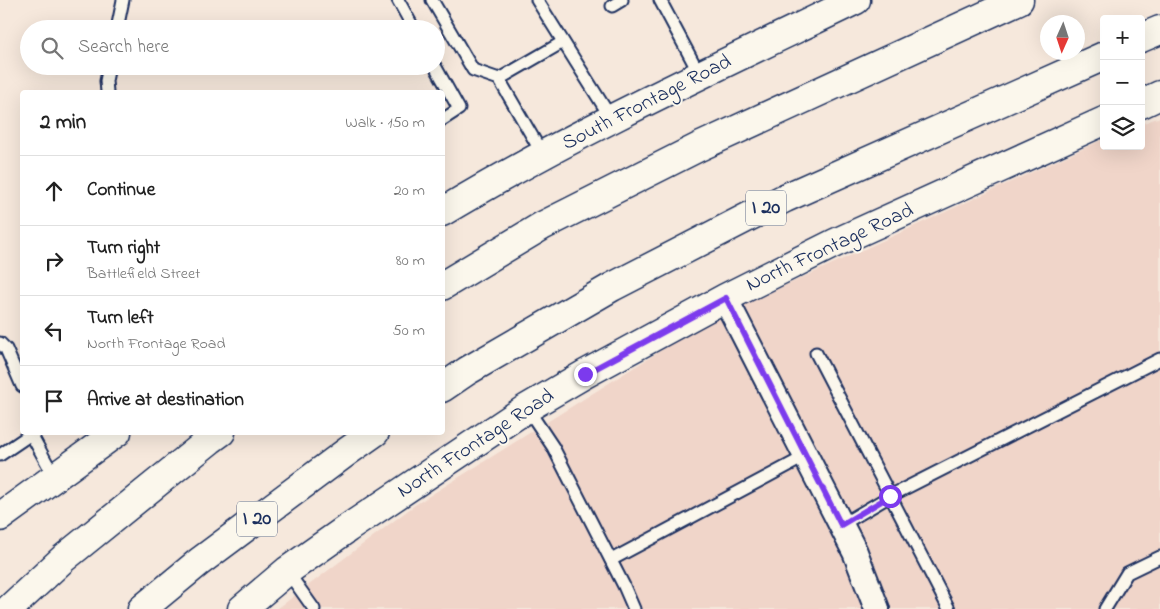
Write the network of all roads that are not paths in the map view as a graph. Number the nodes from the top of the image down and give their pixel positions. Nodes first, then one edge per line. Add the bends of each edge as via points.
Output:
1 (123, 0) edge
2 (398, 0) edge
3 (432, 0) edge
4 (537, 0) edge
5 (660, 0) edge
6 (856, 0) edge
7 (1019, 0) edge
8 (119, 20) edge
9 (409, 20) edge
10 (444, 20) edge
11 (445, 22) edge
12 (1160, 30) edge
13 (1145, 36) edge
14 (563, 42) junction
15 (1100, 58) edge
16 (107, 75) edge
17 (440, 75) edge
18 (700, 76) junction
19 (499, 80) junction
20 (107, 90) edge
21 (1160, 95) edge
22 (1145, 102) edge
23 (445, 118) edge
24 (611, 118) junction
25 (1100, 123) edge
26 (543, 155) junction
27 (445, 210) edge
28 (445, 284) edge
29 (726, 298) junction
30 (0, 344) edge
31 (816, 353) dead end
32 (1160, 359) edge
33 (20, 381) edge
34 (445, 386) edge
35 (527, 408) junction
36 (28, 435) edge
37 (32, 435) edge
38 (217, 435) edge
39 (371, 435) edge
40 (106, 436) edge
41 (0, 455) edge
42 (806, 456) junction
43 (55, 478) junction
44 (890, 496) junction
45 (0, 517) edge
46 (841, 525) junction
47 (1160, 557) edge
48 (611, 560) junction
49 (287, 572) junction
50 (9, 609) edge
51 (142, 609) edge
52 (242, 609) edge
53 (314, 609) edge
54 (634, 609) edge
55 (877, 609) edge
56 (949, 609) edge
57 (1105, 609) edge

1 - 8 lane
2 - 9 lane
3 - 10 lane
4 - 14 lane
5 - 18 lane
6 - 18 main road, South Frontage Road
7 - 28 main road via 699,147 542,226
11 - 19 lane via 473,70
12 - 13 main road
14 - 19 lane
14 - 24 lane
15 - 34 main road, I 20 via 785,198 612,286
16 - 20 lane
17 - 23 lane via 459,109
18 - 24 main road, South Frontage Road
19 - 26 lane
21 - 22 main road
24 - 26 main road, South Frontage Road
25 - 29 main road, North Frontage Road via 835,243
26 - 27 main road, South Frontage Road
29 - 35 main road, North Frontage Road
29 - 42 street
30 - 33 lane via 6,349
31 - 44 lane
32 - 44 lane
35 - 48 lane via 553,448
35 - 49 main road, North Frontage Road
36 - 41 lane
37 - 43 lane
38 - 50 main road via 64,558
39 - 51 main road, I 20 via 198,562
40 - 43 main road
42 - 46 street
42 - 48 lane
43 - 45 main road
44 - 46 lane
44 - 56 lane
46 - 55 street
47 - 57 lane via 1127,573
48 - 54 lane
49 - 52 main road, North Frontage Road
49 - 53 lane

